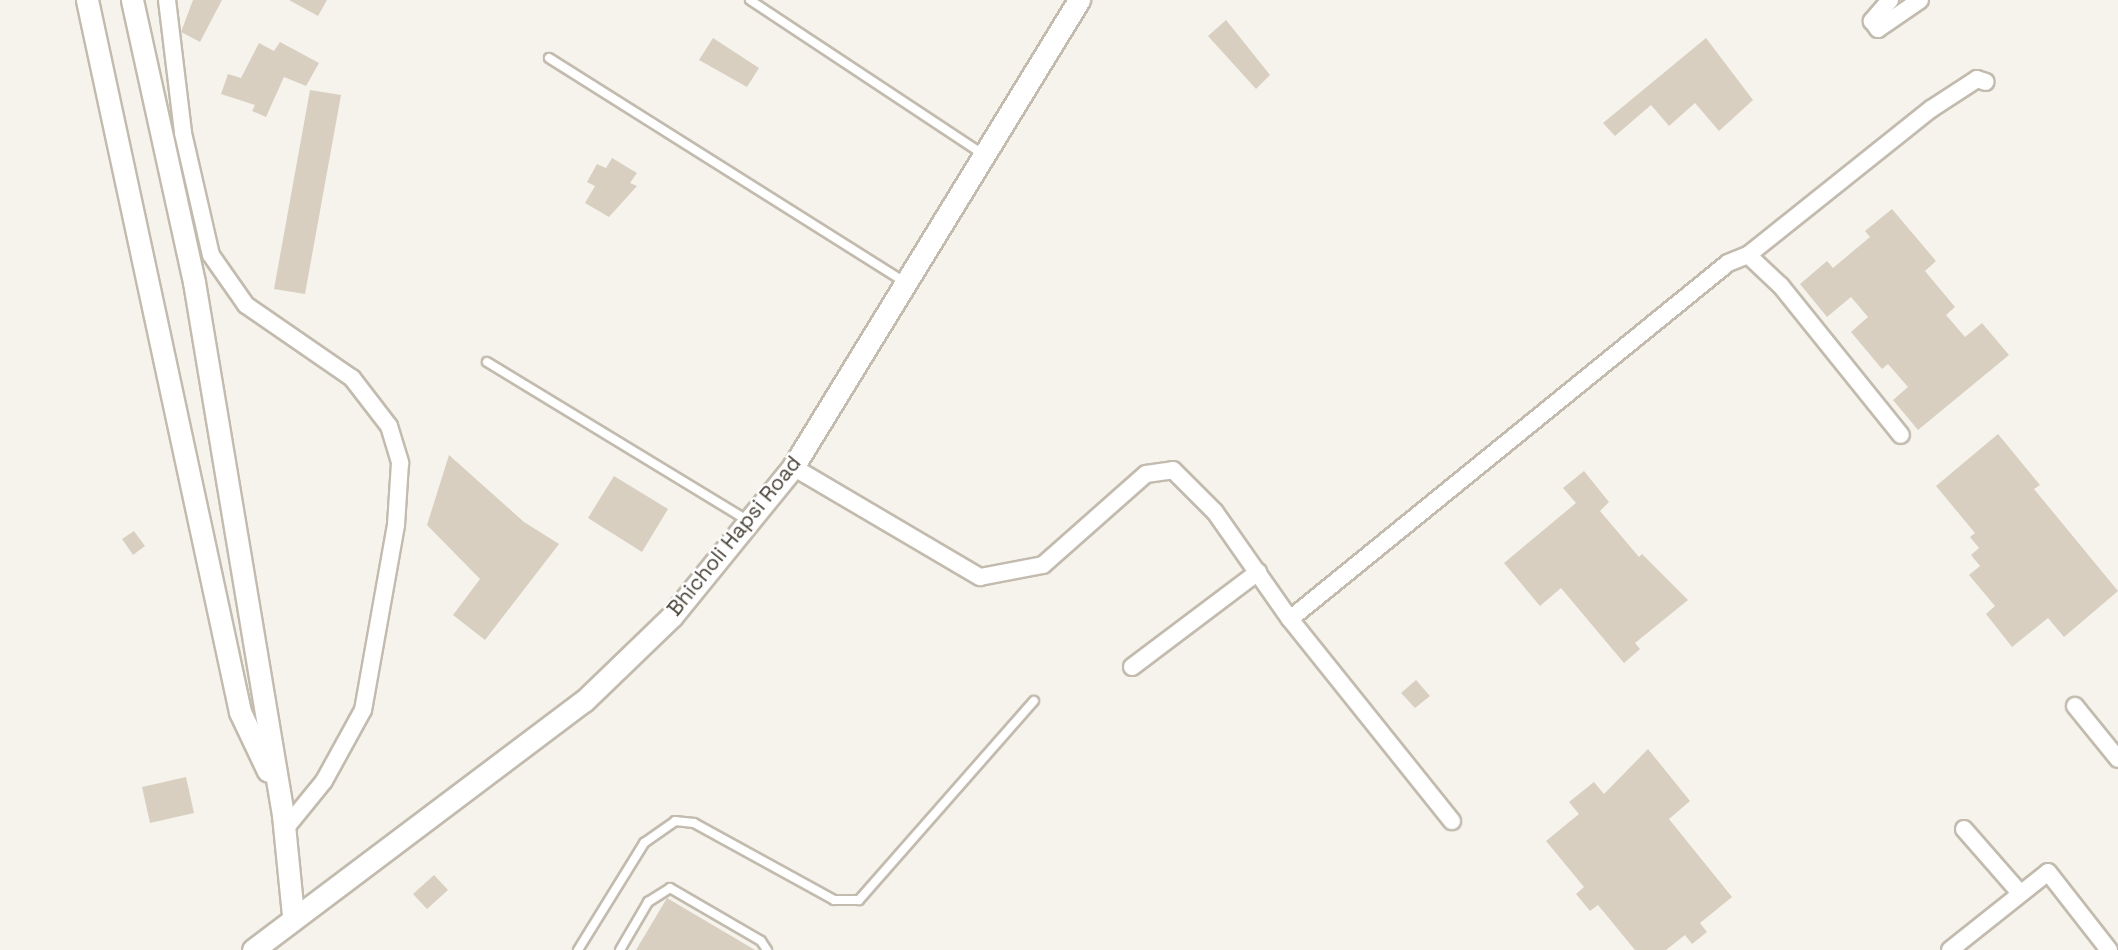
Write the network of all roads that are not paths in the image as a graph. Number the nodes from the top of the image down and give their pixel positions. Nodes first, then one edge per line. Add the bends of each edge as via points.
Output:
1 (87, 0) edge
2 (132, 0) edge
3 (167, 0) edge
4 (750, 0) edge
5 (1079, 0) edge
6 (1890, 0) edge
7 (1920, 0) edge
8 (549, 58) dead end
9 (1986, 82) dead end
10 (984, 155) junction
11 (1748, 256) junction
12 (906, 282) junction
13 (487, 362) dead end
14 (1901, 435) dead end
15 (793, 467) junction
16 (745, 519) junction
17 (1258, 572) junction
18 (1290, 619) junction
19 (1132, 667) dead end
20 (1034, 701) dead end
21 (2075, 706) dead end
22 (2118, 759) edge
23 (279, 791) junction
24 (1452, 821) dead end
25 (1964, 829) dead end
26 (285, 830) junction
27 (2020, 892) junction
28 (293, 915) junction
29 (257, 949) edge
30 (578, 950) edge
31 (620, 950) edge
32 (767, 950) edge
33 (1950, 950) edge
34 (2109, 950) edge

1 - 23 street via 240,712
2 - 23 street via 194,282
3 - 26 street via 183,133 211,255 246,305 352,378 389,426 400,463 396,524 363,710 324,781
4 - 10 lane
5 - 10 street, Bhicholi Hapsi Road
6 - 7 street via 1872,21 1878,29
8 - 12 lane
9 - 11 street via 1977,79 1931,110
10 - 12 street, Bhicholi Hapsi Road
11 - 14 street via 1781,286
11 - 18 street via 1728,263
12 - 15 street, Bhicholi Hapsi Road
13 - 16 lane
15 - 16 street, Bhicholi Hapsi Road
15 - 17 street via 980,577 1043,565 1146,474 1173,470 1215,512
16 - 28 street, Bhicholi Hapsi Road via 672,616 584,701
17 - 18 street
17 - 19 street
18 - 24 street
20 - 30 lane via 859,900 834,900 694,823 675,821 644,843
21 - 22 street
23 - 26 street
25 - 27 street
26 - 28 street
27 - 33 street
27 - 34 street via 2048,872
28 - 29 street, Bhicholi Hapsi Road
31 - 32 lane via 648,902 670,888 761,941

